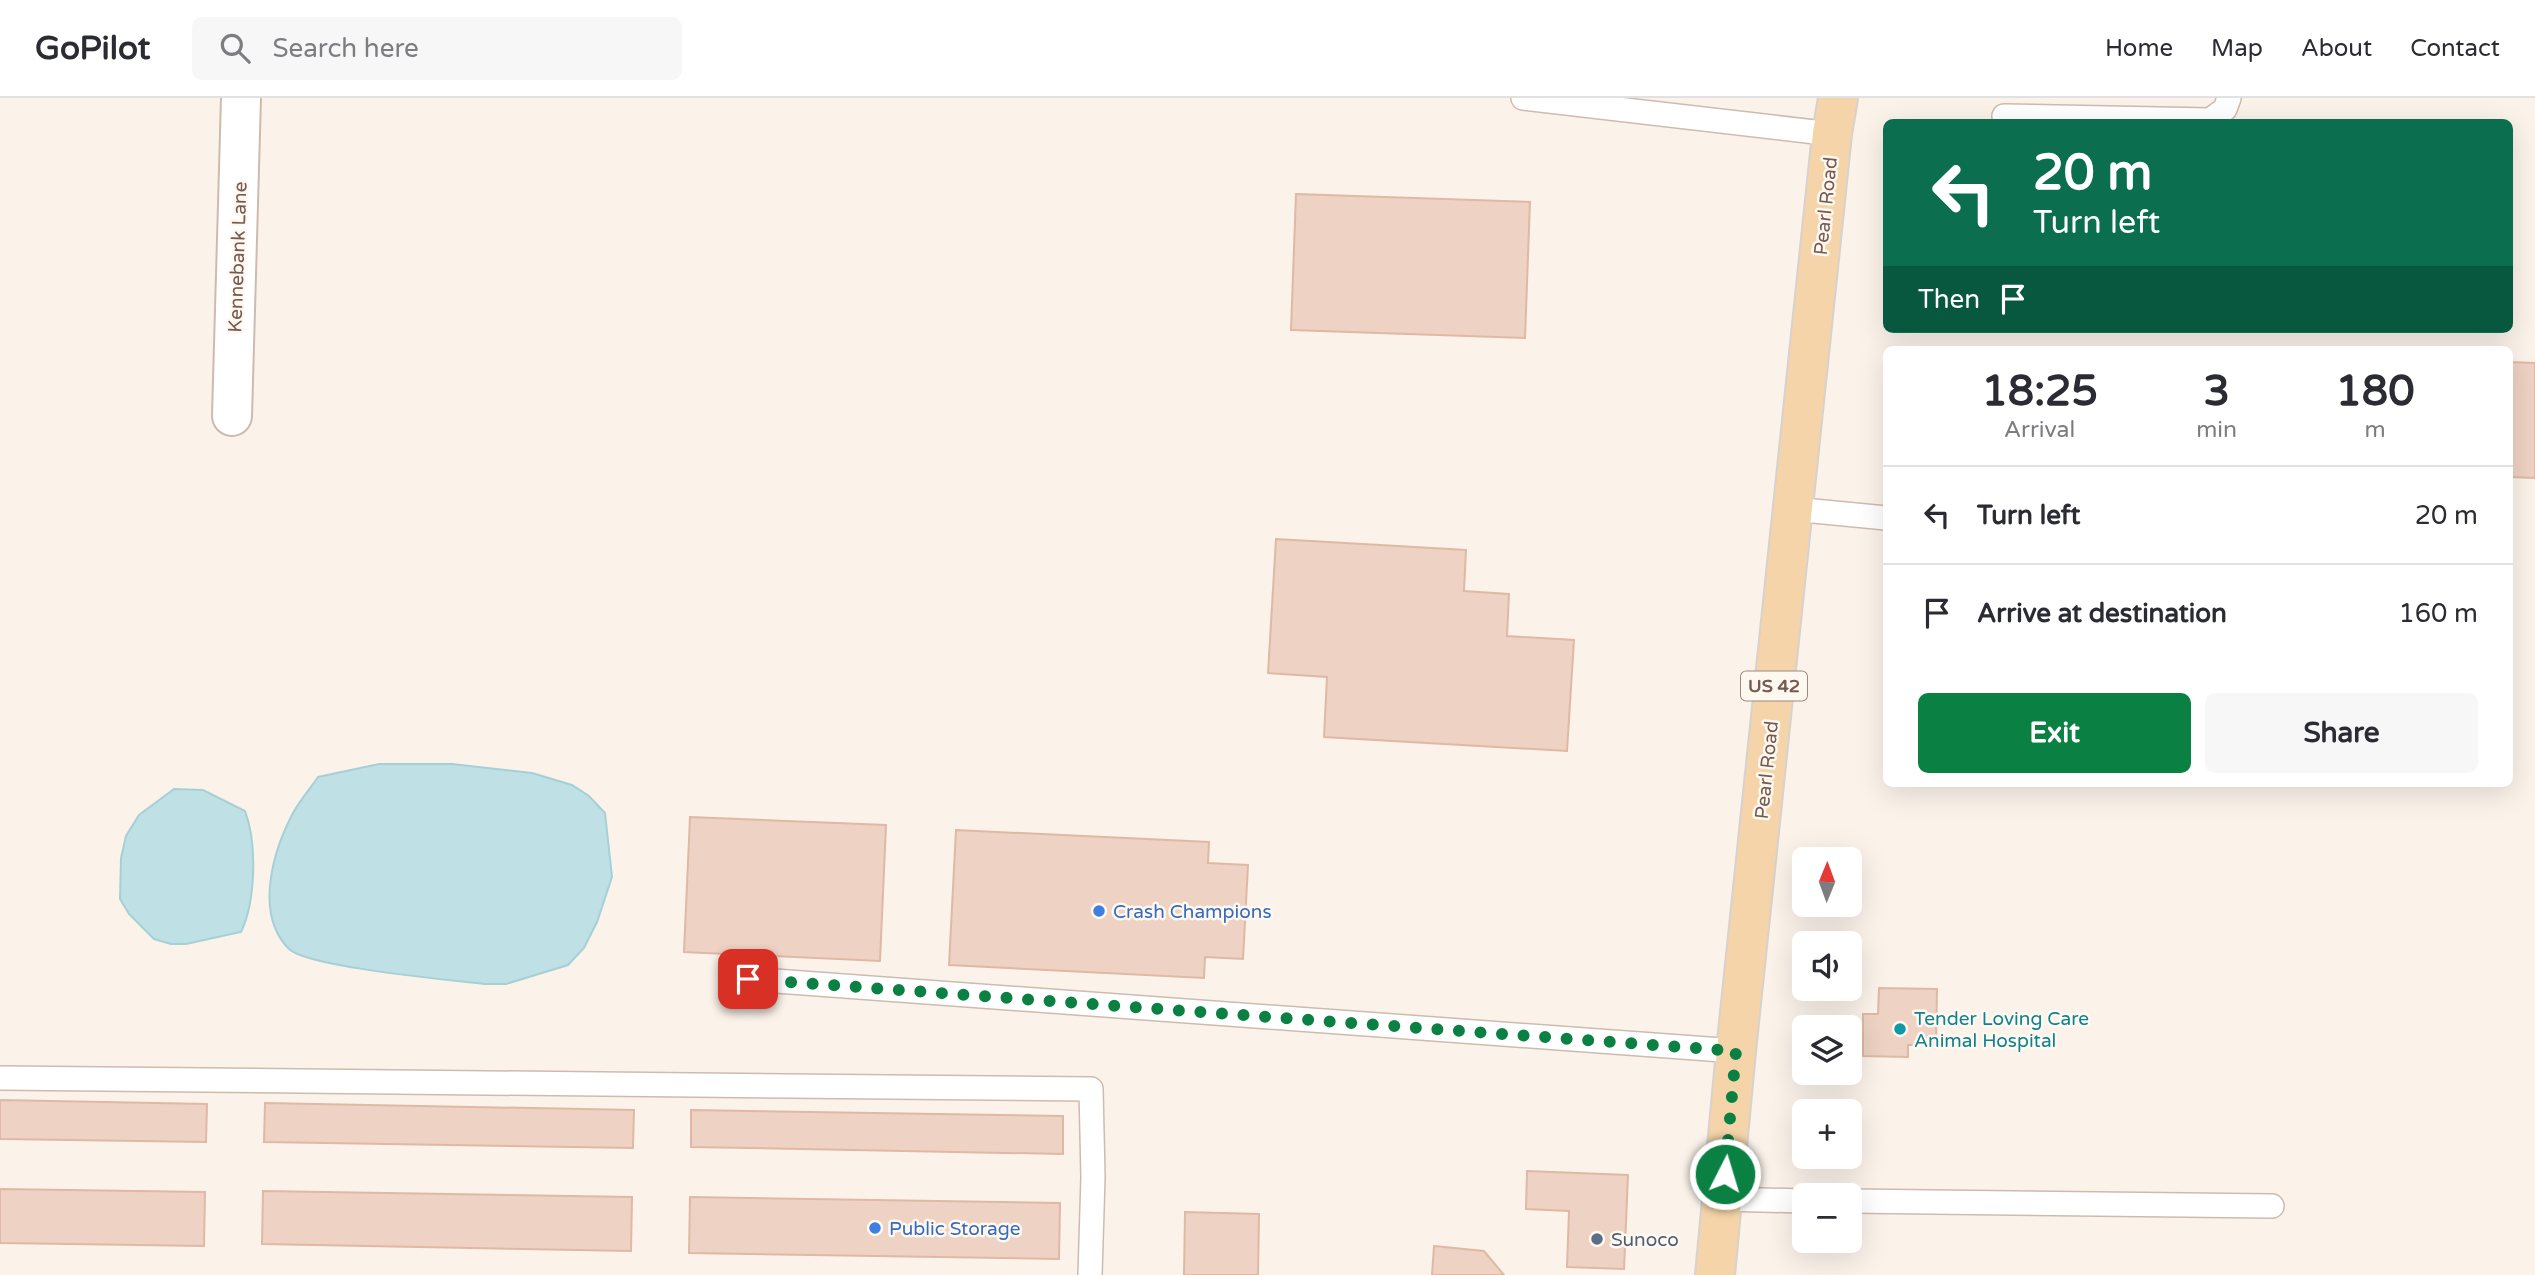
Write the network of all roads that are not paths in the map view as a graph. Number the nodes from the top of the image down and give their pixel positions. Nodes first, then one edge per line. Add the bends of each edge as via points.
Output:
1 (242, 98) edge
2 (1524, 98) edge
3 (2229, 98) edge
4 (1835, 116) edge
5 (2004, 116) dead end
6 (2158, 119) edge
7 (2211, 119) edge
8 (232, 416) dead end
9 (1793, 509) junction
10 (1883, 518) edge
11 (748, 979) dead end
12 (1736, 1051) junction
13 (0, 1078) edge
14 (1723, 1199) junction
15 (1792, 1200) edge
16 (1862, 1201) edge
17 (2272, 1206) dead end
18 (1090, 1275) edge
19 (1715, 1275) edge

1 - 8 street, Kennebank Lane
2 - 4 lane
3 - 7 lane via 2225,109
4 - 9 main road, Pearl Road / US 42
5 - 6 lane
9 - 10 lane
9 - 12 main road, Pearl Road / US 42
11 - 12 lane
12 - 14 main road, Pearl Road / US 42
13 - 18 lane via 1091,1089
14 - 15 lane
14 - 19 main road, Pearl Road / US 42
16 - 17 lane

